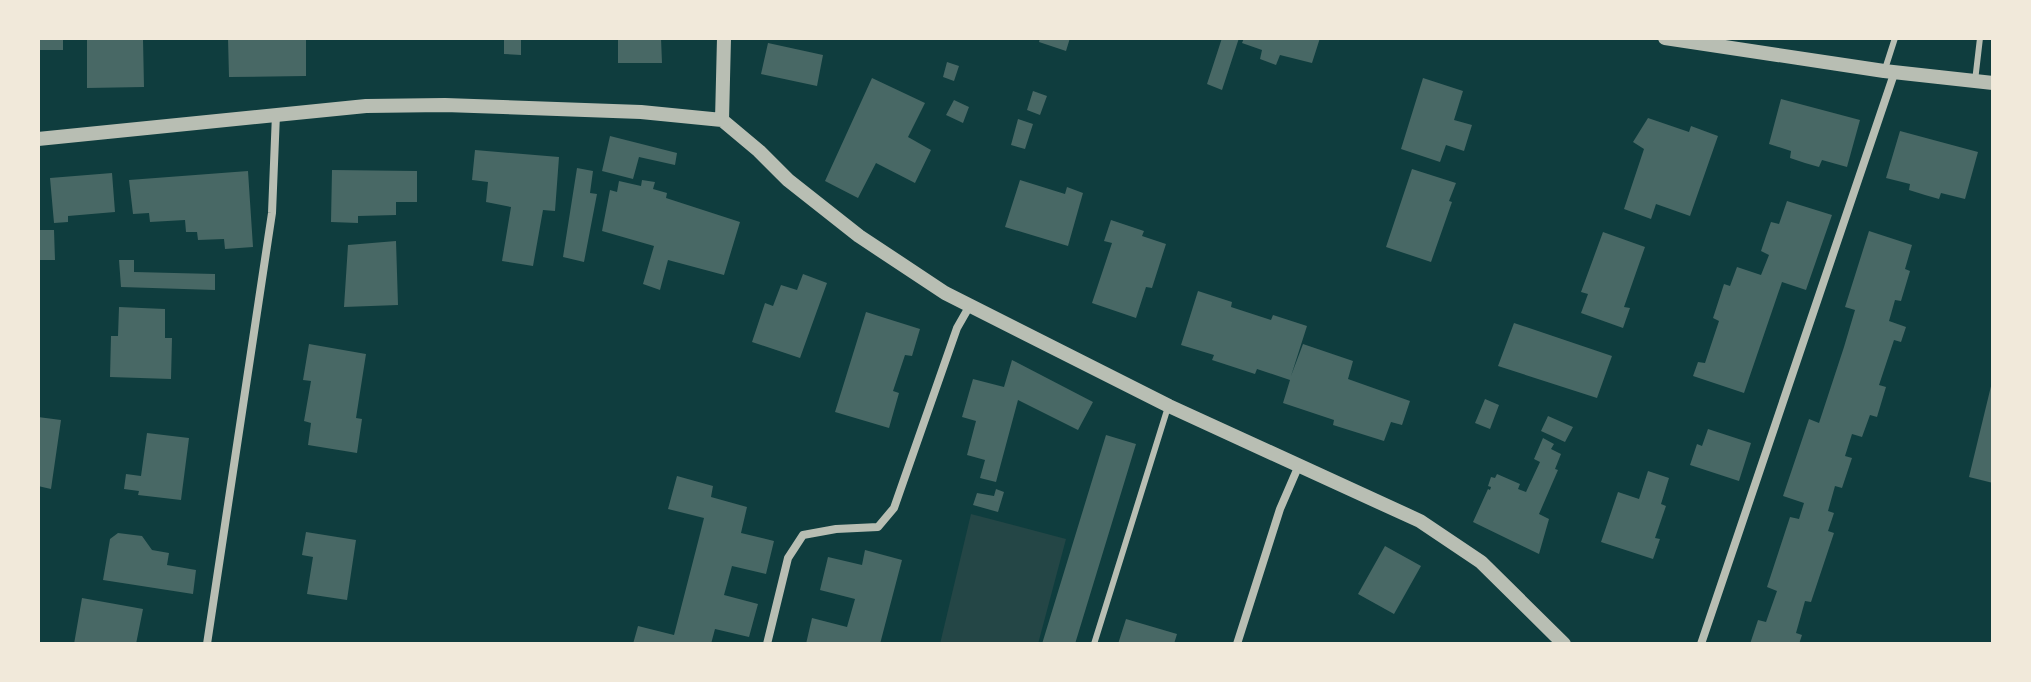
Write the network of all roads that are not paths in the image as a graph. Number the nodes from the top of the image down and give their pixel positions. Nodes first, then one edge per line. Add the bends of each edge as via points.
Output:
1 (724, 38) edge
2 (1665, 38) edge
3 (1895, 38) edge
4 (1980, 38) edge
5 (1890, 71) junction
6 (1975, 81) junction
7 (1993, 83) edge
8 (276, 113) junction
9 (722, 120) junction
10 (38, 139) edge
11 (969, 307) junction
12 (1169, 406) junction
13 (1299, 465) junction
14 (207, 644) edge
15 (767, 644) edge
16 (1094, 644) edge
17 (1237, 644) edge
18 (1564, 644) edge
19 (1701, 644) edge

1 - 9 street
2 - 5 street
3 - 5 lane
4 - 6 lane
5 - 6 street
5 - 19 street
6 - 7 street
8 - 9 street via 445,105
8 - 10 street
8 - 14 street via 272,213
9 - 11 street via 859,236
11 - 12 street
11 - 15 street via 894,508 878,527 803,535 788,558
12 - 13 street
12 - 16 lane
13 - 17 street
13 - 18 street via 1420,521 1481,562

